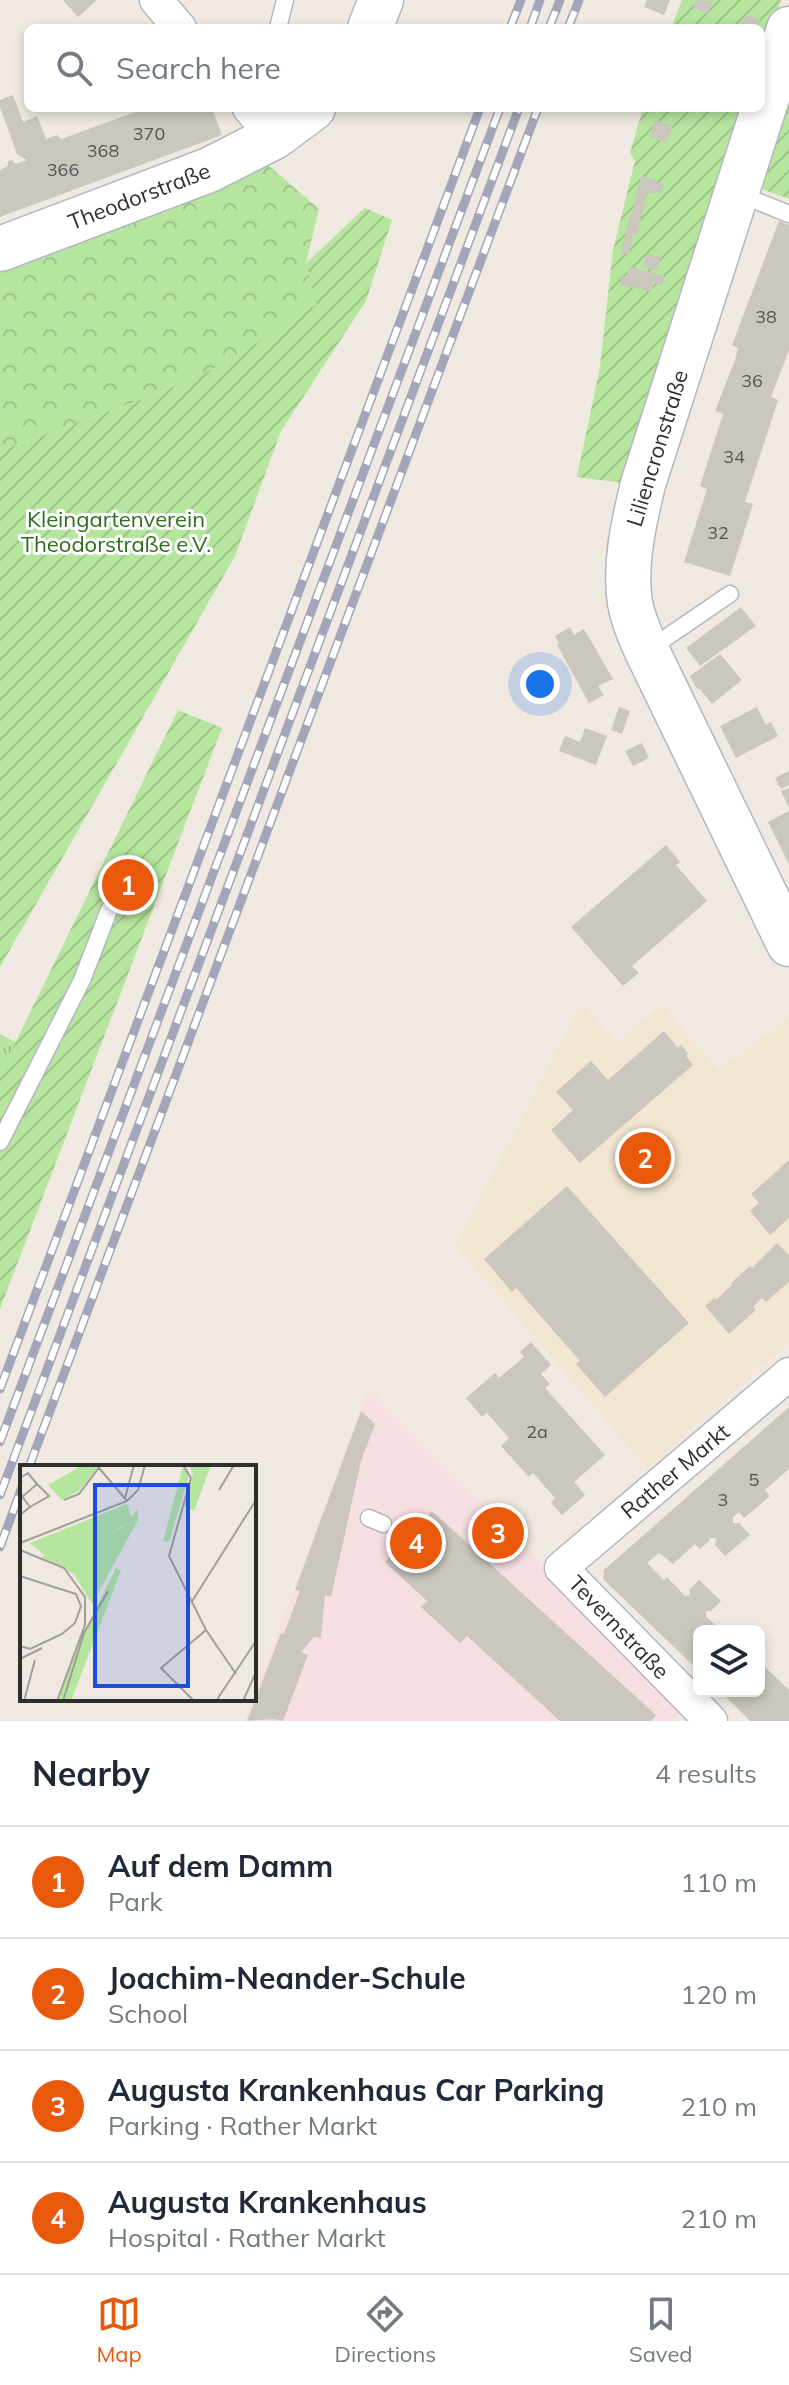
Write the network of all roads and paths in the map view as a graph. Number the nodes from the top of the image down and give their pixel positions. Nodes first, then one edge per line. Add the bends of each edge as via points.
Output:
1 (156, 0) edge
2 (285, 0) edge
3 (381, 0) edge
4 (177, 24) edge
5 (279, 24) edge
6 (372, 24) edge
7 (789, 29) edge
8 (765, 106) edge
9 (289, 112) edge
10 (763, 112) edge
11 (258, 117) edge
12 (738, 193) junction
13 (789, 214) edge
14 (0, 249) edge
15 (730, 594) dead end
16 (647, 651) junction
17 (109, 910) dead end
18 (789, 944) edge
19 (0, 1142) edge
20 (789, 1374) edge
21 (561, 1568) joint
22 (709, 1720) edge

1 - 4 street
2 - 5 lane
3 - 6 main road
7 - 8 main road, Liliencronstraße
9 - 11 main road
10 - 12 main road, Liliencronstraße
11 - 14 main road, Theodorstraße via 182,181
12 - 13 lane
12 - 16 main road, Liliencronstraße via 631,531 630,604
15 - 16 lane
16 - 18 main road, Liliencronstraße
17 - 19 lane via 82,980
20 - 21 street, Rather Markt
21 - 22 street, Tevernstraße

